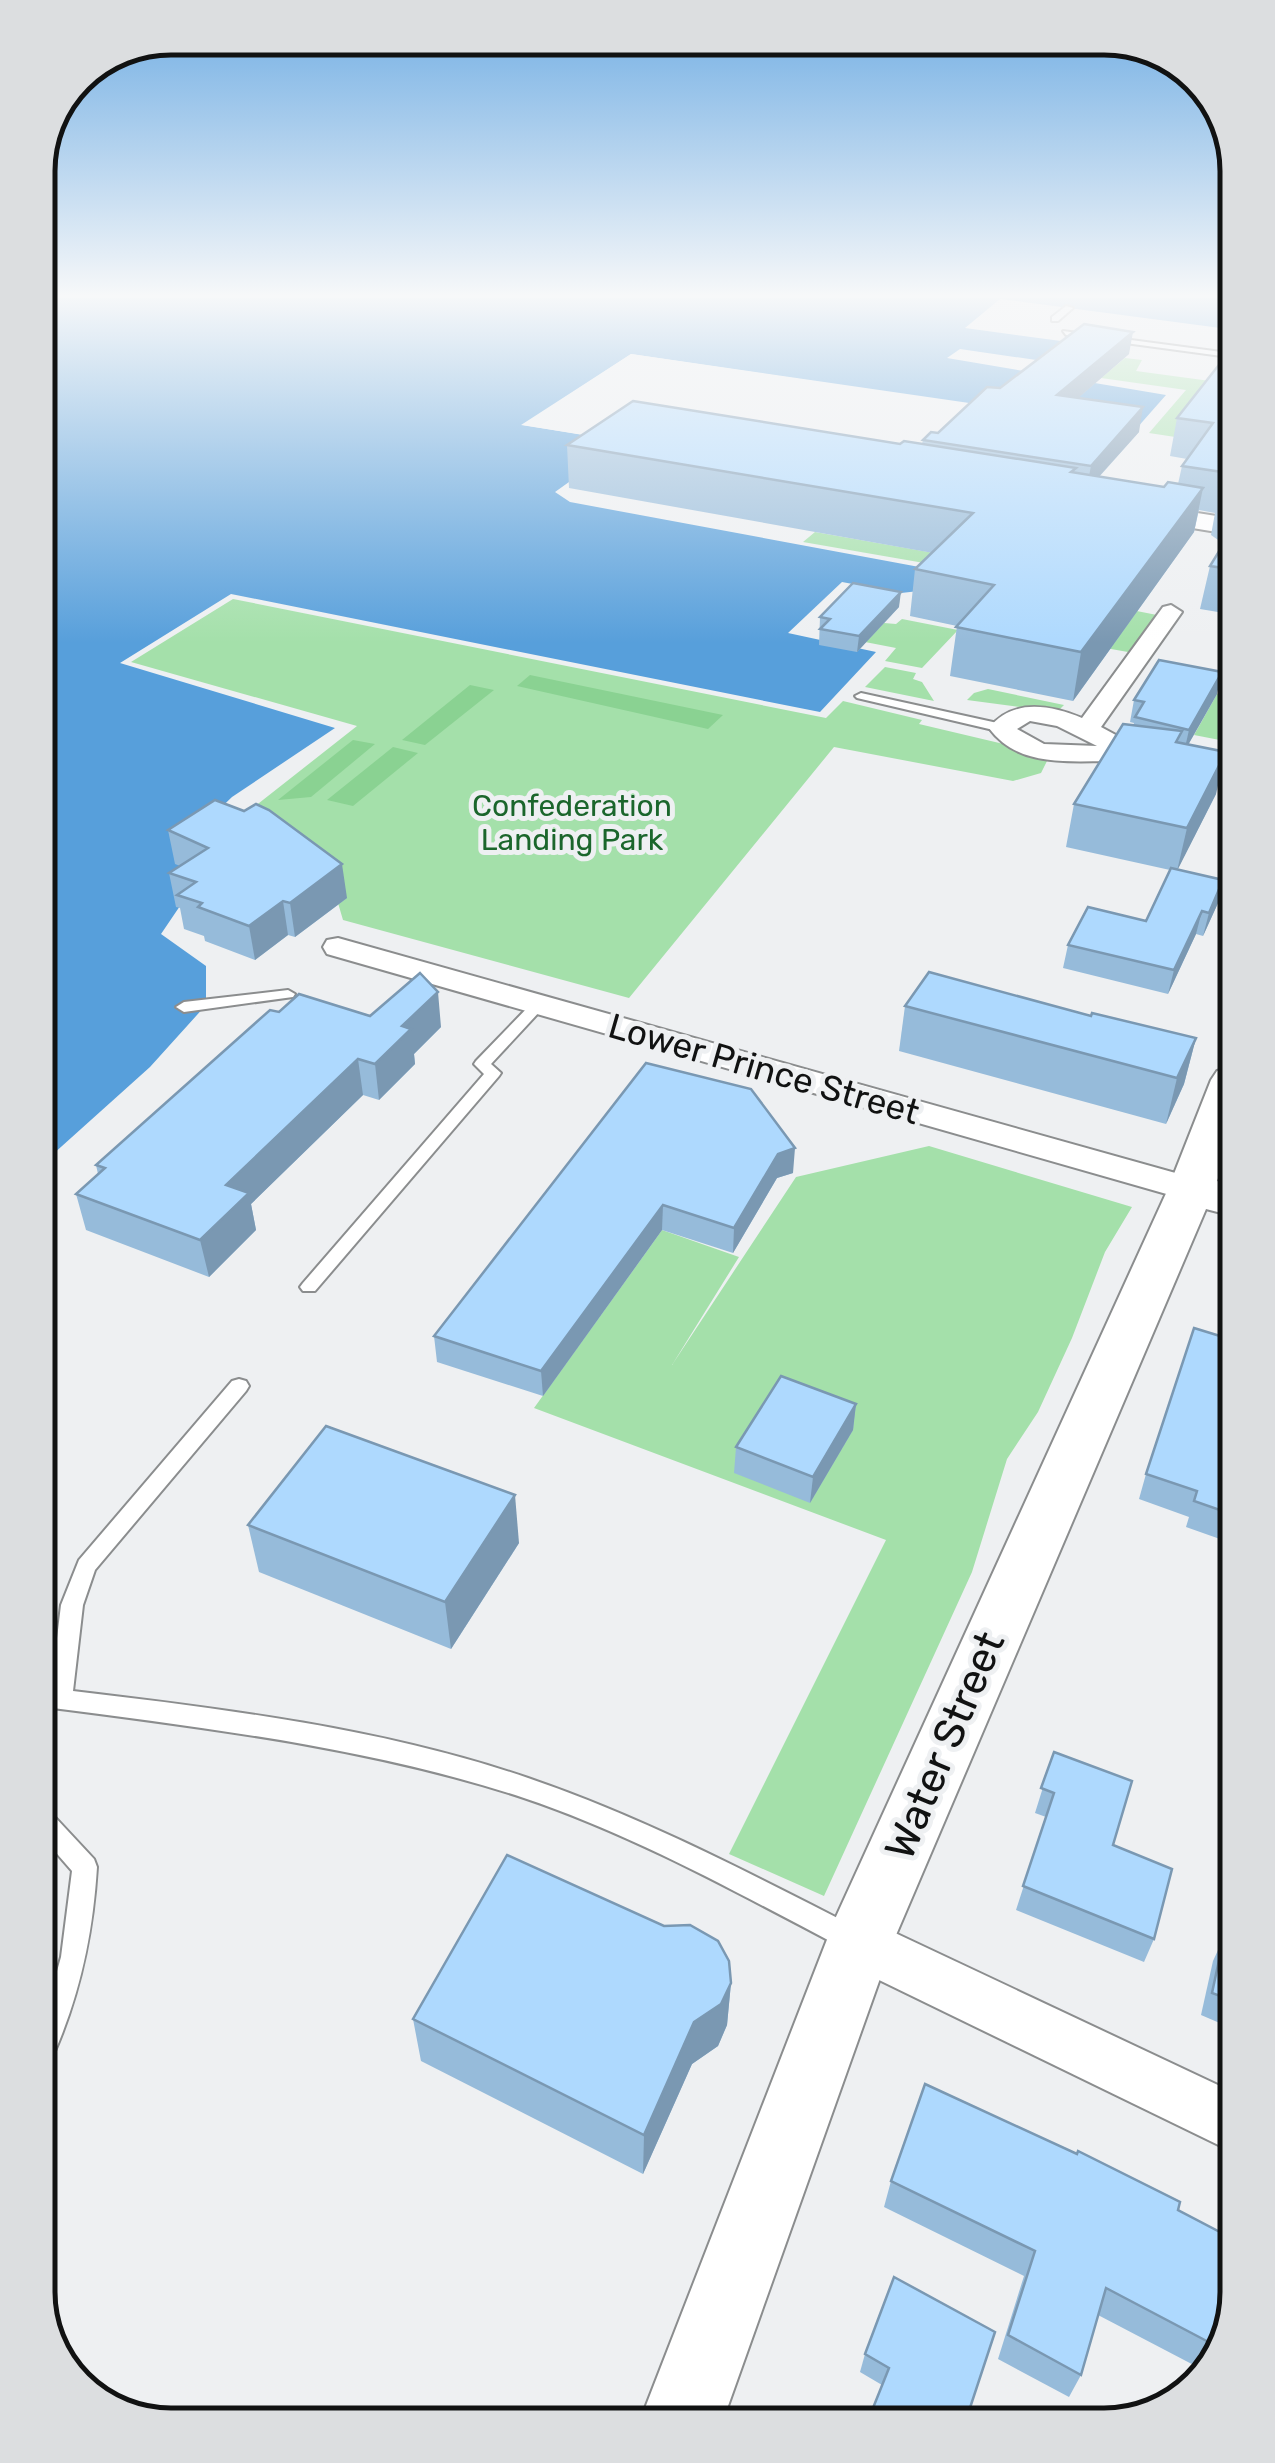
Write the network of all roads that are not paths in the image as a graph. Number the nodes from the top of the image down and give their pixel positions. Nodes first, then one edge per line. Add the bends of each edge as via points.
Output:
1 (1112, 508) edge
2 (1220, 525) edge
3 (1170, 612) dead end
4 (861, 696) dead end
5 (1002, 728) junction
6 (1088, 728) junction
7 (1131, 754) junction
8 (1220, 770) edge
9 (338, 947) dead end
10 (288, 994) dead end
11 (537, 1006) junction
12 (184, 1007) dead end
13 (1220, 1149) edge
14 (1212, 1195) edge
15 (309, 1287) dead end
16 (238, 1386) dead end
17 (55, 1684) edge
18 (55, 1698) edge
19 (55, 1834) edge
20 (859, 1942) junction
21 (55, 2023) edge
22 (1220, 2117) edge
23 (685, 2408) edge

1 - 2 street
3 - 6 street
4 - 5 lane
5 - 6 street via 1025,715
5 - 7 street via 1014,741 1038,749
6 - 7 street
7 - 8 street
9 - 11 street, Lower Prince Street
10 - 12 lane
11 - 14 street, Lower Prince Street
11 - 15 lane via 482,1064 493,1072
13 - 14 street, Water Street
14 - 20 street, Water Street
16 - 17 lane via 86,1566
18 - 20 lane via 321,1736 478,1773 678,1851
19 - 21 lane via 85,1868 81,1927
20 - 22 street
20 - 23 street, Water Street

